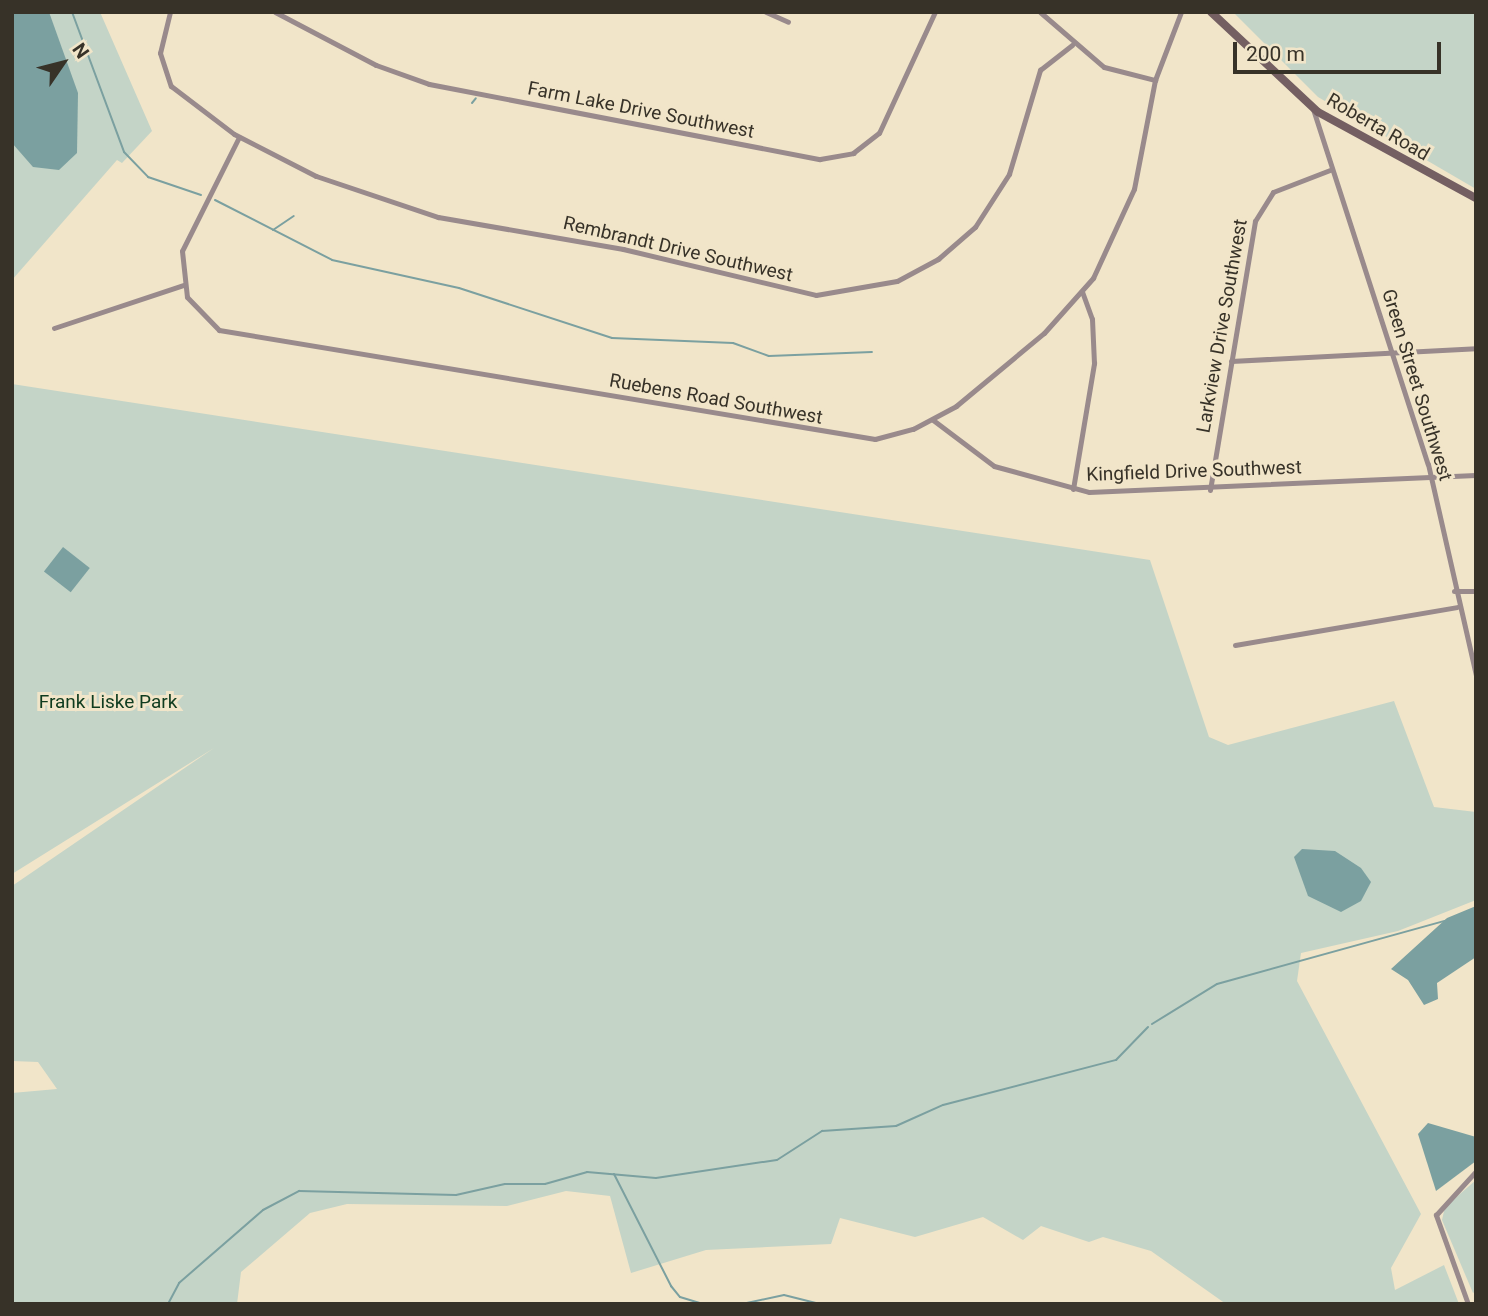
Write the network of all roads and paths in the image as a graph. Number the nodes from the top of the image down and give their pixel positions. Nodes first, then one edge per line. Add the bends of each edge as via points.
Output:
1 (170, 12) edge
2 (275, 12) edge
3 (766, 12) edge
4 (935, 12) edge
5 (1041, 12) edge
6 (1181, 12) edge
7 (1211, 12) edge
8 (788, 22) dead end
9 (1072, 46) junction
10 (1155, 80) junction
11 (1314, 108) junction
12 (239, 137) junction
13 (1330, 170) junction
14 (1476, 198) edge
15 (183, 285) junction
16 (1082, 292) junction
17 (54, 328) dead end
18 (1476, 348) edge
19 (1394, 353) junction
20 (1231, 362) junction
21 (933, 420) junction
22 (1476, 475) edge
23 (1431, 477) junction
24 (1073, 489) junction
25 (1210, 490) junction
26 (1454, 591) junction
27 (1476, 591) edge
28 (1457, 607) junction
29 (1235, 645) dead end
30 (1476, 676) edge
31 (1476, 1171) edge
32 (1468, 1304) edge

1 - 12 street, Rembrandt Drive Southwest via 160,41 167,80
2 - 4 street, Farm Lake Drive Southwest via 365,60 429,84 820,159 853,153 879,133
3 - 8 street
5 - 9 street
6 - 10 street, Ruebens Road Southwest
7 - 11 street, Roberta Road
9 - 10 street via 1117,73
9 - 12 street, Rembrandt Drive Southwest via 1040,70 1014,162 988,212 924,268 856,292 803,293 623,249 438,217 352,191
10 - 16 street, Ruebens Road Southwest via 1125,215
11 - 13 street, Green Street Southwest
11 - 14 street, Roberta Road
12 - 15 street via 186,237
13 - 19 street, Green Street Southwest
13 - 20 street, Larkview Drive Southwest via 1288,183 1261,207
15 - 17 street
15 - 21 street, Ruebens Road Southwest via 205,320 250,338 854,439 888,436
16 - 21 street, Ruebens Road Southwest via 1017,358
16 - 24 street via 1092,319 1094,363
18 - 19 street
19 - 20 street
19 - 23 street, Green Street Southwest
20 - 25 street, Larkview Drive Southwest
21 - 24 street, Kingfield Drive Southwest via 994,466
22 - 23 street, Kingfield Drive Southwest
23 - 25 street, Kingfield Drive Southwest
23 - 26 street, Green Street Southwest
24 - 25 street, Kingfield Drive Southwest
26 - 27 street
26 - 28 street, Green Street Southwest
28 - 29 street
28 - 30 street, Green Street Southwest
31 - 32 street via 1436,1215

